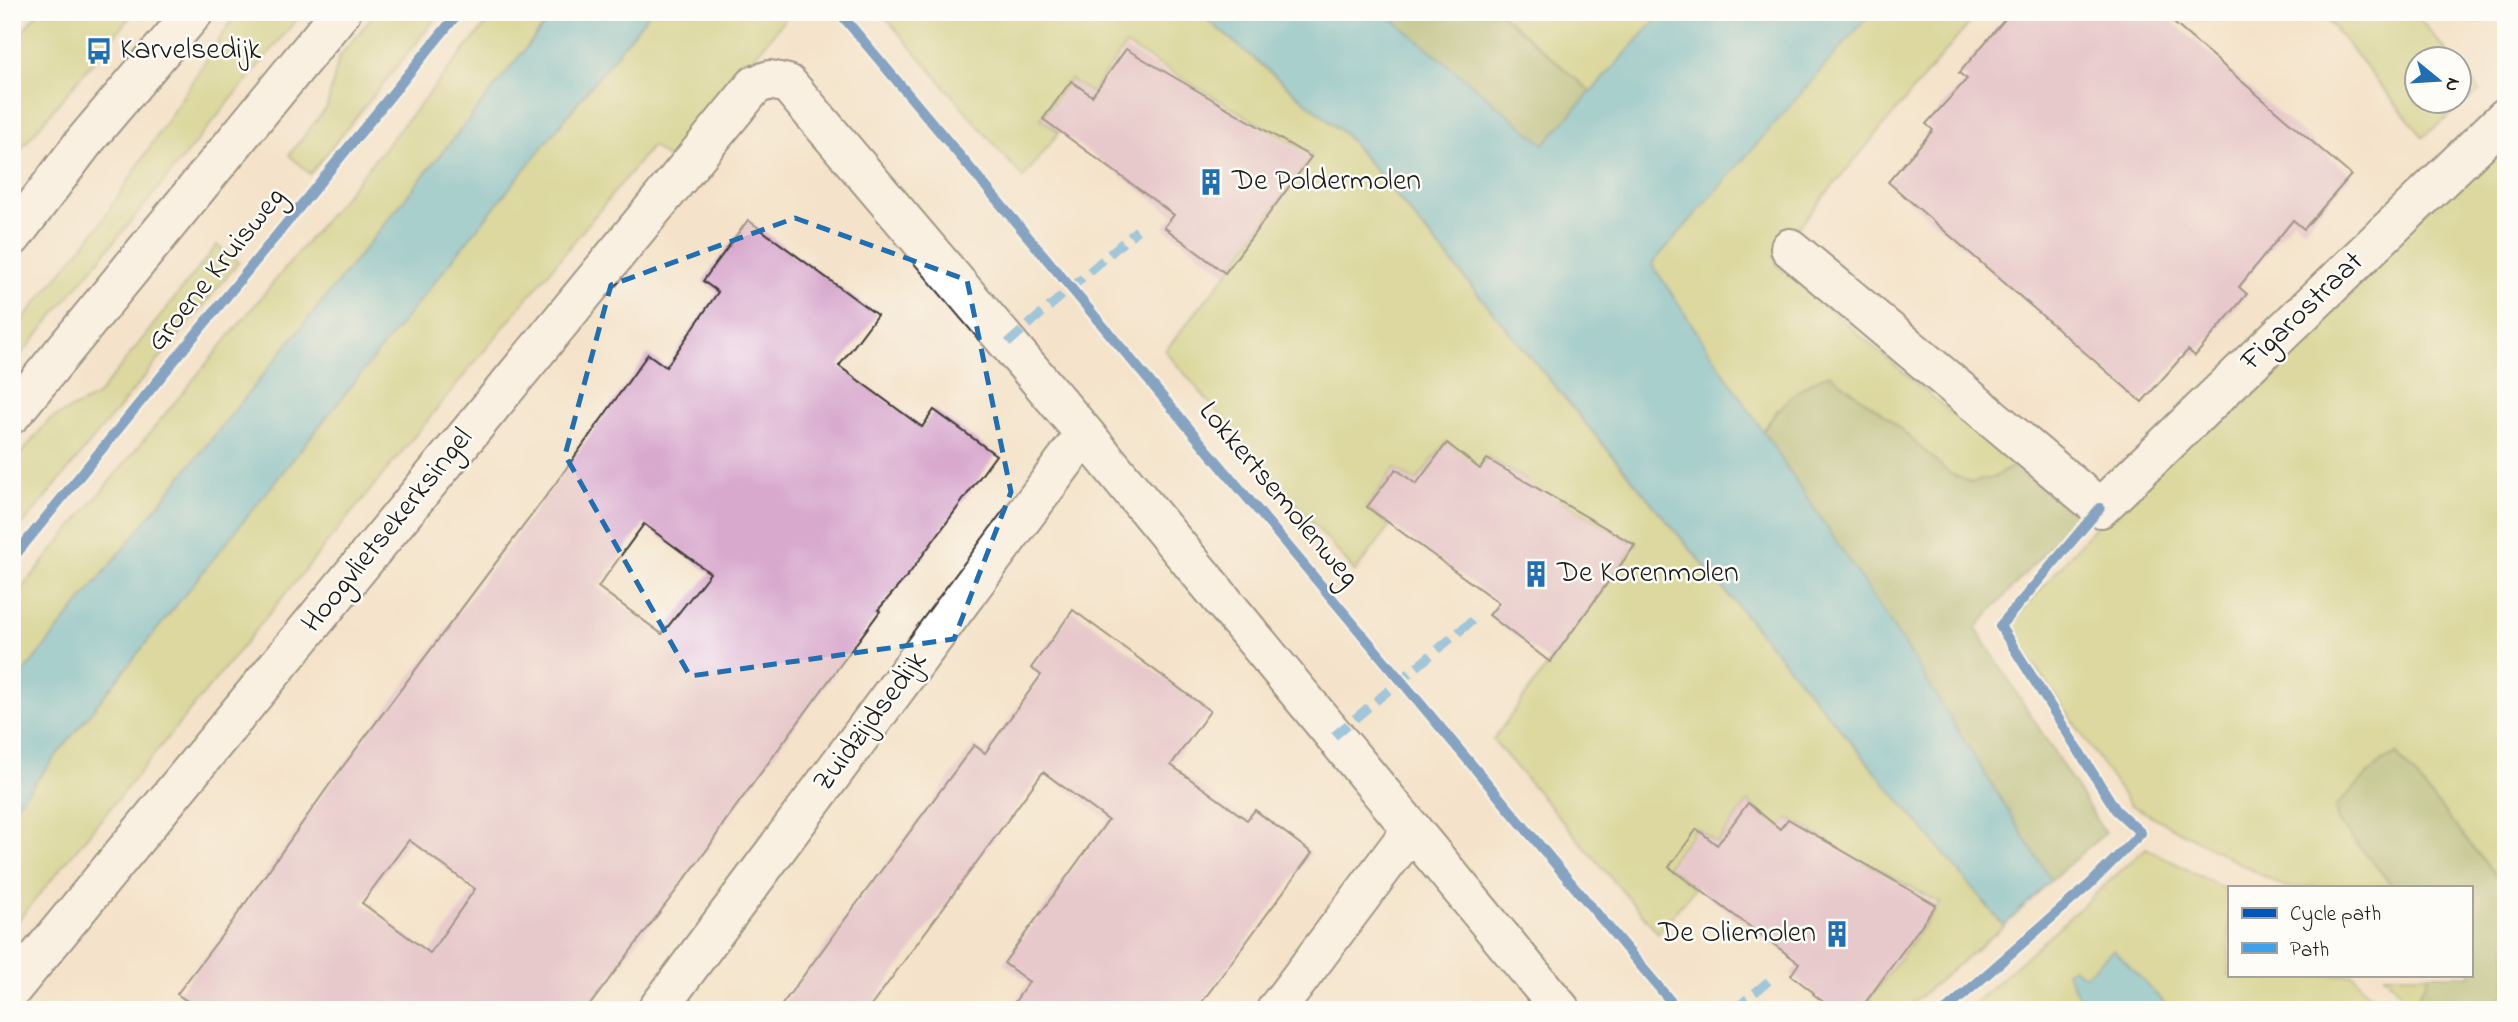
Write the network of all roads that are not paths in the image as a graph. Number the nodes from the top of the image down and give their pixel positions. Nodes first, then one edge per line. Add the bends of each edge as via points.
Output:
1 (194, 12) edge
2 (341, 12) edge
3 (2506, 117) edge
4 (12, 237) edge
5 (1790, 248) dead end
6 (12, 414) edge
7 (1085, 434) junction
8 (1412, 830) junction
9 (12, 989) edge
10 (657, 1010) edge
11 (1276, 1010) edge
12 (1561, 1010) edge

1 - 4 street via 84,142
2 - 6 street
3 - 5 street, Figarostraat via 2100,508
7 - 8 street
7 - 9 street, Hoogvlietsekerksingel via 788,84 770,80 755,85
7 - 10 street, Zuidzijdsedijk
8 - 11 street
8 - 12 street

